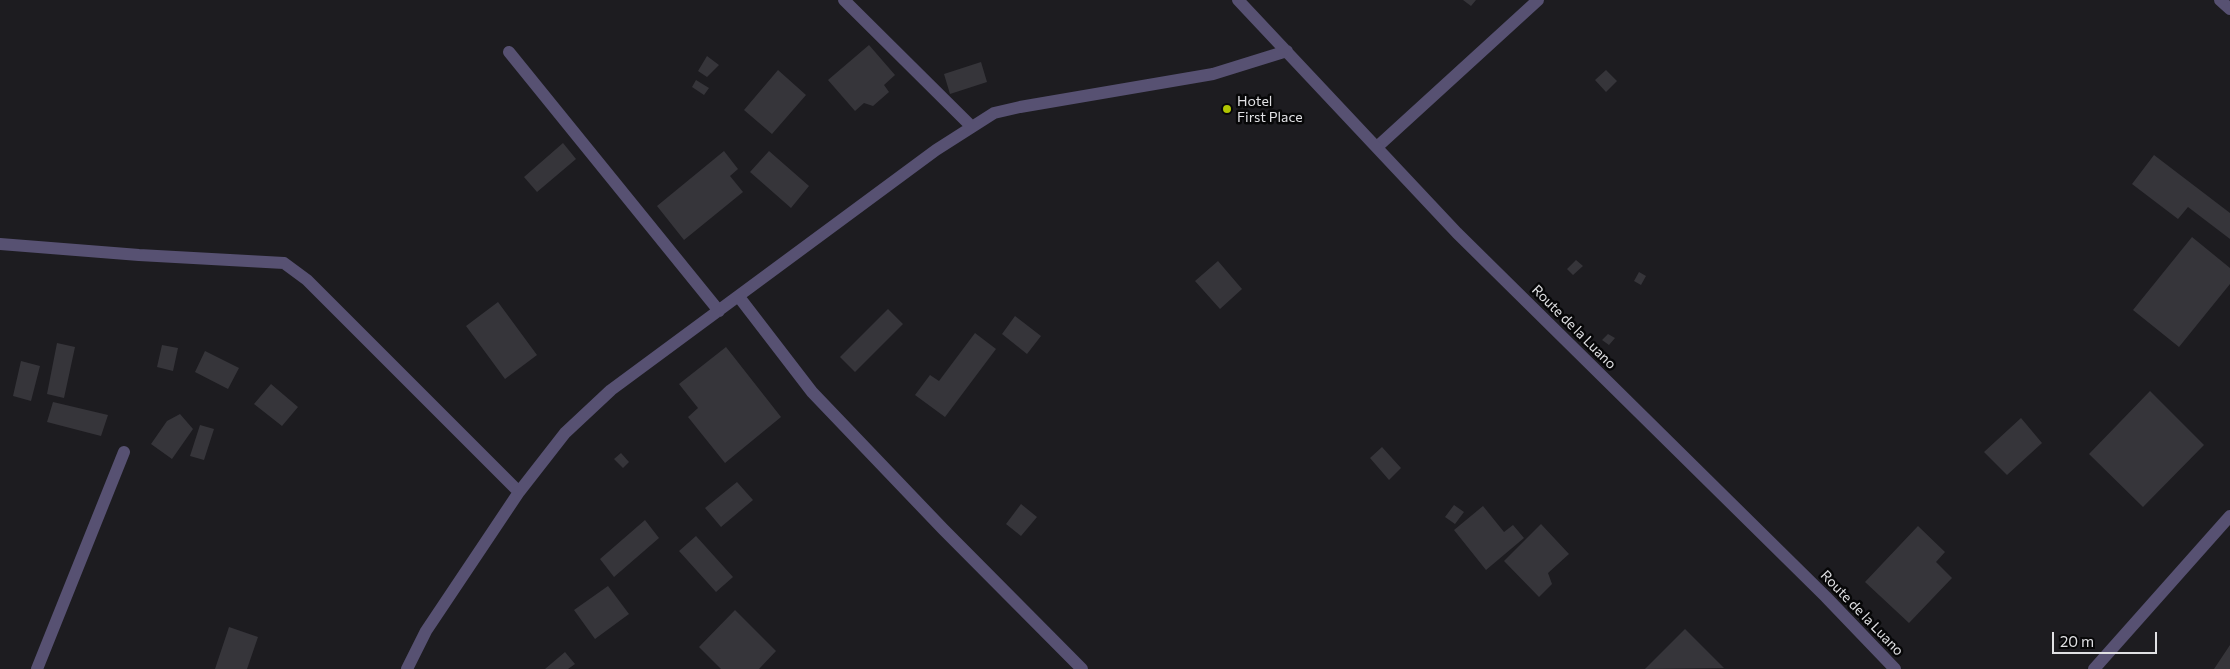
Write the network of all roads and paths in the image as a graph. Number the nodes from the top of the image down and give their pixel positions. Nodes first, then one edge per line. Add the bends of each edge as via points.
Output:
1 (844, 0) edge
2 (1238, 0) edge
3 (1538, 0) edge
4 (2220, 0) edge
5 (2230, 9) edge
6 (1288, 51) junction
7 (509, 52) dead end
8 (972, 127) junction
9 (1377, 147) junction
10 (0, 244) edge
11 (739, 297) junction
12 (719, 311) junction
13 (124, 452) dead end
14 (520, 492) junction
15 (2230, 516) edge
16 (37, 669) edge
17 (408, 669) edge
18 (1082, 669) edge
19 (1895, 669) edge
20 (2094, 669) edge

1 - 8 street
2 - 6 street, Route de la Luano
3 - 9 street
4 - 5 street
6 - 8 street via 1213,74 994,113
6 - 9 street, Route de la Luano
7 - 12 street
8 - 11 street via 936,150
9 - 19 street, Route de la Luano via 1457,233
10 - 14 street via 139,256 284,263 306,280
11 - 12 street
11 - 18 street via 812,392
12 - 14 street via 611,390 565,433
13 - 16 street
14 - 17 street via 426,631
15 - 20 street

